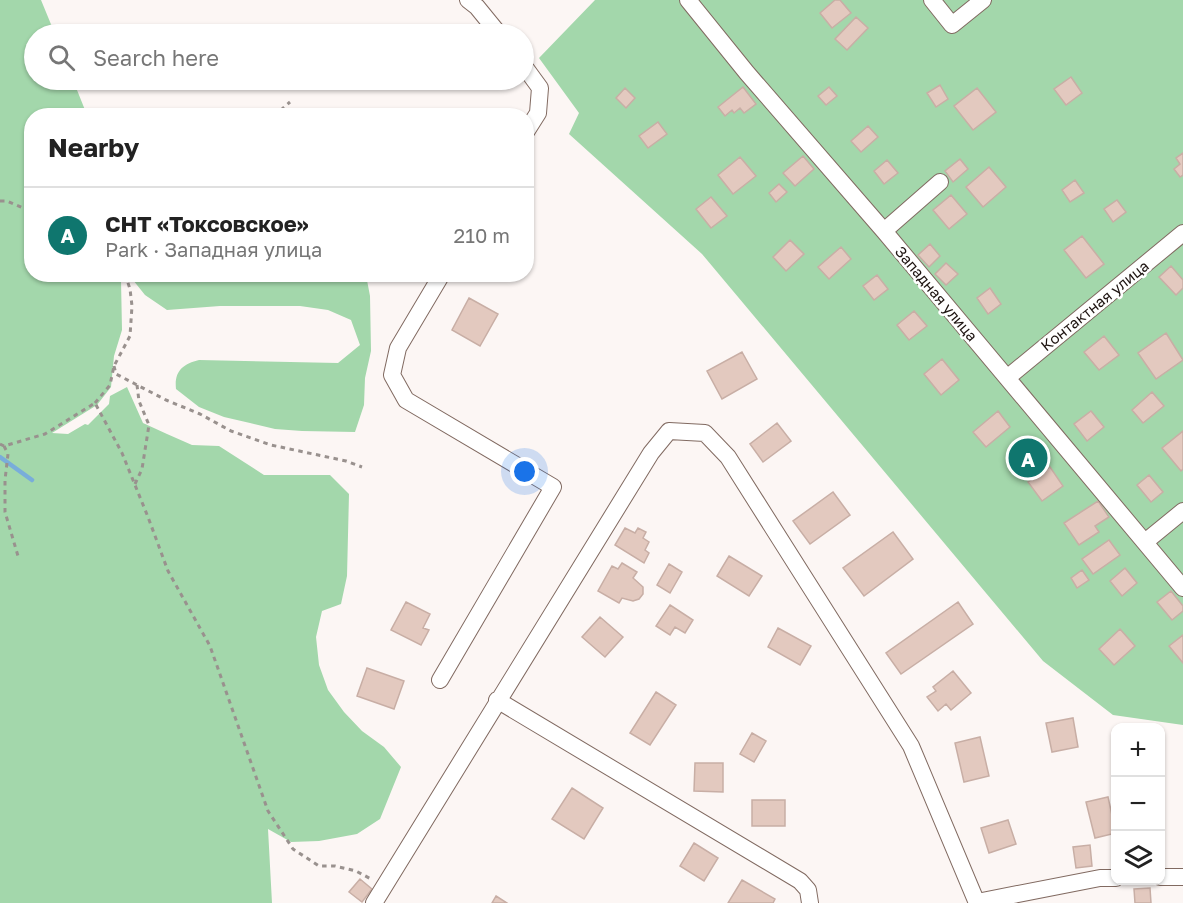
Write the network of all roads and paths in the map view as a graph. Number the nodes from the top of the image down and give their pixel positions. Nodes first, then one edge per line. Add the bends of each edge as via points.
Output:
1 (688, 0) edge
2 (932, 0) edge
3 (982, 0) edge
4 (476, 2) edge
5 (491, 24) edge
6 (534, 80) edge
7 (290, 102) dead end
8 (283, 108) edge
9 (534, 119) edge
10 (940, 182) dead end
11 (0, 201) edge
12 (24, 208) edge
13 (884, 231) junction
14 (1183, 233) edge
15 (127, 282) edge
16 (437, 282) edge
17 (114, 366) junction
18 (1007, 378) junction
19 (136, 385) junction
20 (95, 403) junction
21 (0, 444) edge
22 (4, 446) junction
23 (362, 467) dead end
24 (135, 484) junction
25 (1183, 512) edge
26 (1145, 542) junction
27 (18, 556) dead end
28 (1183, 588) edge
29 (441, 680) dead end
30 (497, 700) junction
31 (1165, 877) edge
32 (1183, 877) edge
33 (1111, 878) edge
34 (384, 887) junction
35 (374, 903) edge
36 (810, 903) edge
37 (977, 903) edge

1 - 13 street, Западная улица
2 - 3 street via 952,25
4 - 5 street
6 - 9 street via 540,88
7 - 8 path
10 - 13 street
11 - 12 path
13 - 18 street, Западная улица
14 - 18 street, Контактная улица
15 - 17 path via 132,306 130,336
16 - 29 street via 398,348 392,375 406,400 553,487
17 - 19 path via 116,374
17 - 20 path via 110,385
18 - 26 street, Западная улица
19 - 23 path via 231,431
19 - 24 path via 149,425 142,469
20 - 22 path via 45,434
20 - 24 path
21 - 22 path
22 - 27 path via 8,454 6,512
24 - 34 path via 168,571 210,646 268,811 293,849 319,866 356,871
25 - 26 street
26 - 28 street, Западная улица
30 - 34 street
30 - 36 street via 801,881 808,890
30 - 37 street via 651,453 669,431 705,433 728,457 911,746
31 - 32 street
33 - 37 street
34 - 35 street

